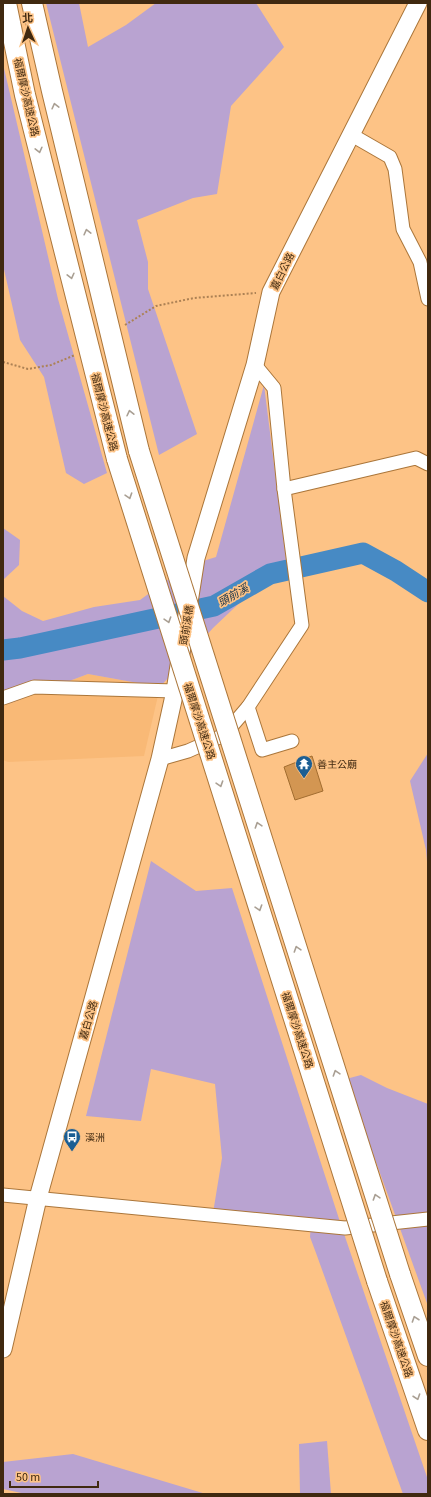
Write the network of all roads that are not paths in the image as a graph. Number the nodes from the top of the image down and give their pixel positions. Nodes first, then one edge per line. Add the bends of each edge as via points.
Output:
1 (6, 3) edge
2 (32, 3) edge
3 (418, 3) edge
4 (350, 134) junction
5 (428, 299) edge
6 (255, 365) junction
7 (428, 464) edge
8 (284, 490) junction
9 (196, 558) joint
10 (175, 691) junction
11 (3, 698) edge
12 (248, 706) junction
13 (292, 740) dead end
14 (160, 759) junction
15 (3, 1195) edge
16 (38, 1198) junction
17 (428, 1219) edge
18 (3, 1349) edge
19 (428, 1356) edge
20 (428, 1430) edge

1 -> 20 highway, 福爾摩沙高速公路, bridge via 25,95 117,459 376,1281
19 -> 2 highway, bridge via 139,451
3 - 4 main road, 嘉白公路
4 - 5 street via 390,157 395,169 403,229 420,262
4 - 6 main road, 嘉白公路 via 271,292
6 - 8 street via 274,388
6 - 9 main road, 嘉白公路
7 - 8 street via 416,458
8 - 12 street via 302,625
9 - 10 main road, 頭前溪橋, bridge
10 - 11 street via 34,686
10 - 14 main road, 嘉白公路
12 - 13 street via 262,750
12 - 14 street via 224,734 188,751
14 - 16 main road, 嘉白公路
15 - 16 street
16 - 17 street via 345,1228
16 - 18 main road, 嘉白公路

